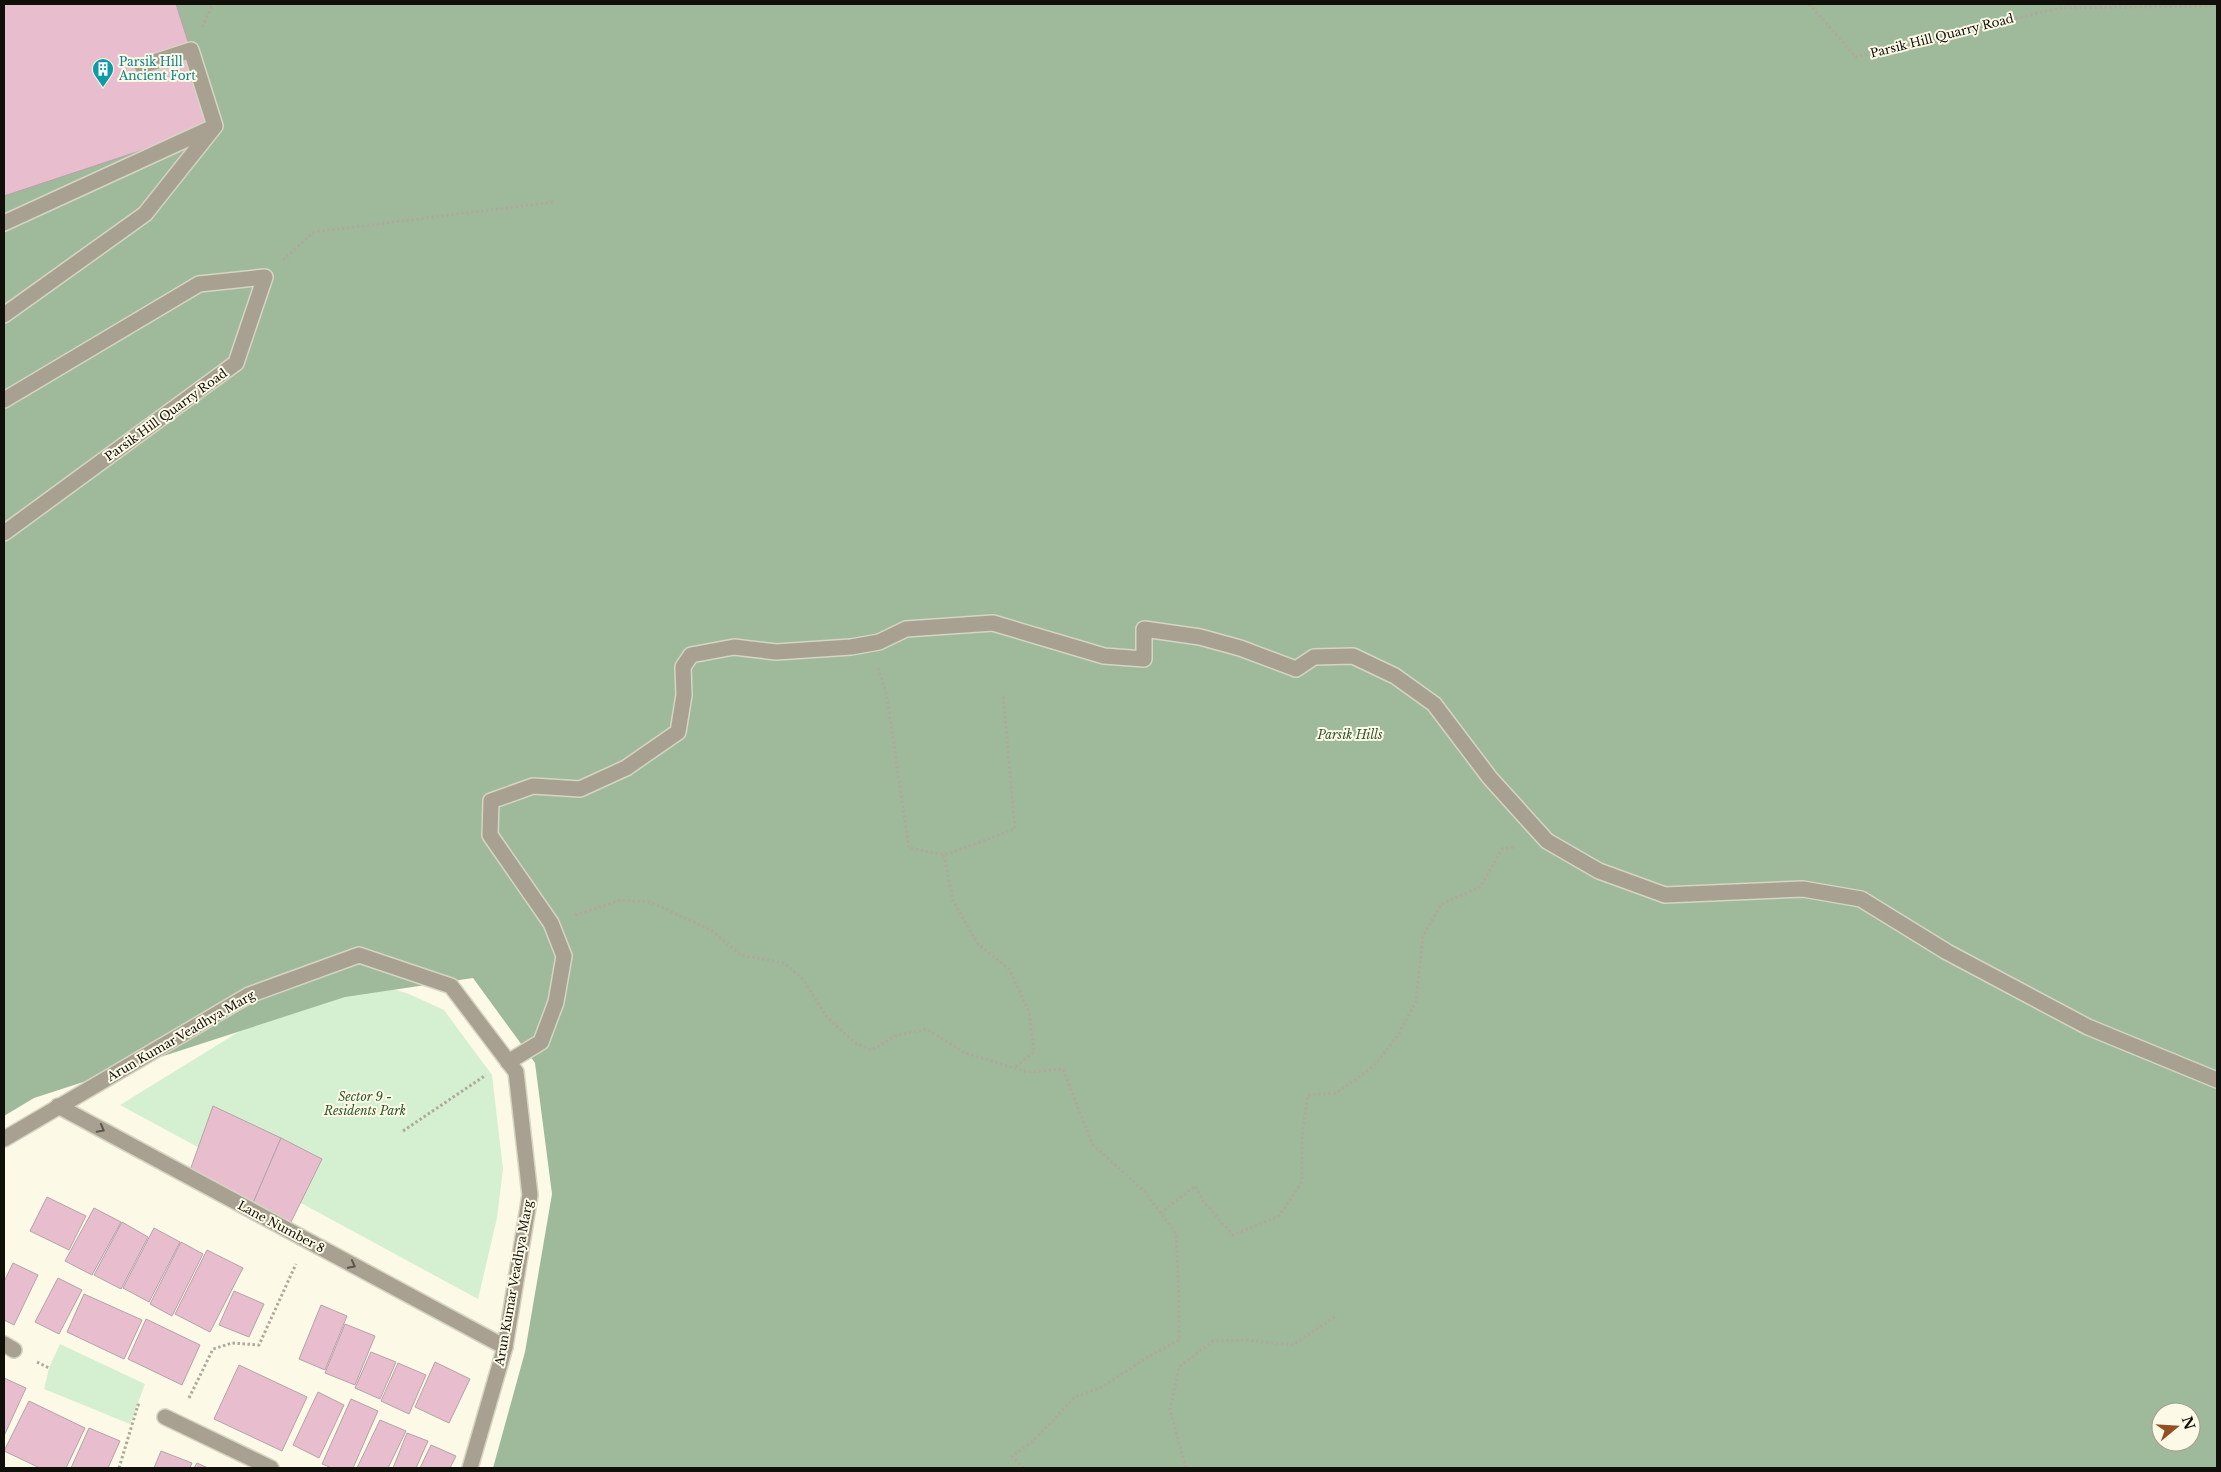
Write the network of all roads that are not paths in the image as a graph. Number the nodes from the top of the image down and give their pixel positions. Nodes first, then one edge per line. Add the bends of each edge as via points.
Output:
1 (142, 66) dead end
2 (216, 126) junction
3 (4, 223) edge
4 (4, 315) edge
5 (4, 400) edge
6 (4, 534) edge
7 (508, 1062) junction
8 (2217, 1080) edge
9 (58, 1106) junction
10 (4, 1139) edge
11 (504, 1347) junction
12 (165, 1417) dead end
13 (271, 1468) edge
14 (470, 1468) edge

1 - 2 street via 191,50
2 - 3 street
2 - 4 street via 145,214
5 - 6 street, Parsik Hill Quarry Road via 198,284 265,277 236,363
7 - 8 street via 541,1042 556,1002 564,956 551,923 490,835 491,801 533,786 580,789 626,768 678,732 684,695 683,667 691,654 734,647 776,652 870,644 906,629 993,623 1104,656 1144,659 1144,629 1200,637 1296,669 1314,657 1353,656 1395,676 1434,704 1490,778 1548,841 1599,872 1665,895 1803,888 1861,899 1947,952 2088,1027
7 - 9 street, Arun Kumar Veadhya Marg via 451,986 359,955 249,996
7 - 11 street, Arun Kumar Veadhya Marg via 516,1072 530,1195
9 - 10 street, Arun Kumar Veadhya Marg
9 -> 11 street, Lane Number 8
11 - 14 street, Arun Kumar Veadhya Marg
12 - 13 street

